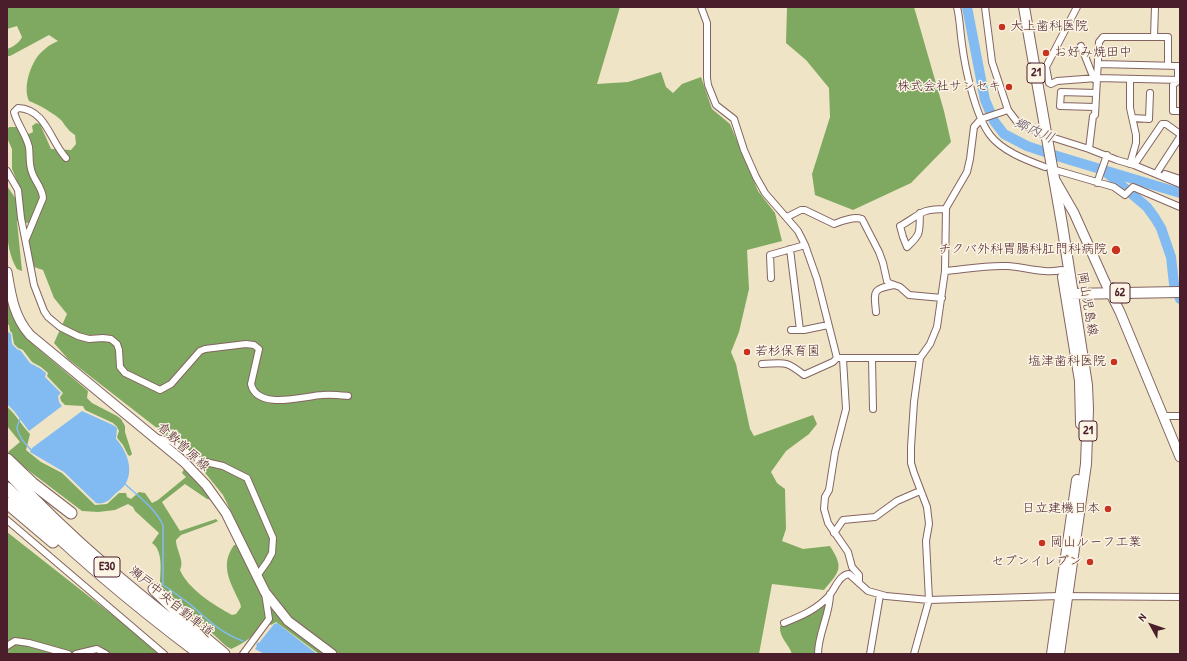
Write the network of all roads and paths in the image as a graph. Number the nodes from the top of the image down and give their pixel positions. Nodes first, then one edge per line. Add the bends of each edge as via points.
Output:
1 (701, 7) edge
2 (957, 7) edge
3 (985, 7) edge
4 (1018, 7) edge
5 (1024, 7) edge
6 (1077, 7) edge
7 (1155, 7) edge
8 (1154, 37) junction
9 (1027, 43) junction
10 (1080, 46) dead end
11 (1098, 64) junction
12 (1168, 64) junction
13 (1179, 66) edge
14 (1046, 67) junction
15 (1037, 77) junction
16 (1095, 78) junction
17 (1130, 80) junction
18 (1179, 80) edge
19 (1096, 93) junction
20 (1150, 93) dead end
21 (1095, 107) junction
22 (1008, 110) junction
23 (1180, 111) edge
24 (1133, 118) junction
25 (981, 119) junction
26 (1180, 135) edge
27 (1043, 136) junction
28 (1089, 148) junction
29 (1106, 157) junction
30 (66, 158) dead end
31 (1133, 164) junction
32 (1048, 166) junction
33 (7, 171) edge
34 (1157, 173) junction
35 (1054, 179) junction
36 (1180, 179) edge
37 (1097, 182) junction
38 (1180, 184) edge
39 (1180, 206) edge
40 (946, 209) junction
41 (1060, 212) junction
42 (1074, 213) junction
43 (920, 214) junction
44 (787, 217) junction
45 (25, 240) junction
46 (805, 245) junction
47 (790, 249) junction
48 (1062, 250) junction
49 (1062, 270) junction
50 (945, 271) junction
51 (7, 272) edge
52 (771, 278) dead end
53 (894, 285) junction
54 (1177, 292) edge
55 (1111, 293) junction
56 (1069, 294) junction
57 (942, 298) junction
58 (876, 312) dead end
59 (828, 325) junction
60 (791, 330) dead end
61 (800, 330) junction
62 (840, 358) junction
63 (872, 358) junction
64 (920, 358) junction
65 (762, 364) dead end
66 (348, 396) dead end
67 (873, 409) dead end
68 (1163, 416) junction
69 (1180, 416) edge
70 (155, 438) junction
71 (1180, 457) edge
72 (7, 459) edge
73 (7, 471) edge
74 (7, 488) edge
75 (920, 491) junction
76 (7, 503) edge
77 (71, 513) dead end
78 (7, 520) edge
79 (834, 532) junction
80 (258, 576) junction
81 (859, 583) junction
82 (154, 589) dead end
83 (265, 592) junction
84 (830, 594) junction
85 (880, 595) junction
86 (125, 596) junction
87 (1063, 596) junction
88 (1180, 596) edge
89 (929, 600) junction
90 (784, 623) dead end
91 (7, 646) edge
92 (68, 654) edge
93 (76, 654) edge
94 (106, 654) edge
95 (164, 654) edge
96 (200, 654) edge
97 (214, 654) edge
98 (224, 654) edge
99 (243, 654) edge
100 (332, 654) edge
101 (818, 654) edge
102 (870, 654) edge
103 (914, 654) edge
104 (1058, 654) edge

1 - 44 street via 707,23 708,85 716,105 734,120 756,177 765,193
2 - 25 street via 970,84
3 - 22 street via 992,62
4 - 9 main road, 岡山児島線 / 21
5 - 9 main road, 岡山児島線 / 21
6 - 14 street
7 - 8 street
8 - 11 street via 1103,37 1099,42
8 - 12 street via 1168,37
9 - 15 main road, 岡山児島線 / 21
9 - 27 main road, 岡山児島線 / 21
10 - 16 street
11 - 12 street
11 - 16 street
12 - 13 street
13 - 18 street
14 - 15 street via 1041,76
14 - 16 street via 1051,84 1057,81
15 - 27 main road, 岡山児島線 / 21
16 - 17 street
16 - 19 street
17 - 18 street
17 - 24 street via 1130,108
18 - 23 street via 1174,85 1173,111
19 - 21 street
19 - 21 street via 1061,92 1060,106
20 - 24 street via 1149,119
21 - 28 street
22 - 25 street
22 - 27 street via 1018,123
24 - 31 street via 1136,135
25 - 32 street via 990,135 1000,145 1015,154
25 - 40 street via 974,127 967,172
26 - 31 street via 1166,124 1162,124
26 - 34 street
27 - 28 street
27 - 32 main road, 岡山児島線 / 21
28 - 29 street
29 - 31 street
29 - 37 street
30 - 45 street via 42,120 29,110 18,108 14,112 29,147 31,169 43,191 43,198
31 - 34 street
32 - 35 main road, 岡山児島線 / 21
32 - 37 street
32 - 48 main road, 岡山児島線 / 21
33 - 45 street via 18,190
34 - 36 street
34 - 38 street
35 - 41 main road, 岡山児島線 / 21
35 - 42 street
37 - 39 street via 1114,187 1125,195 1133,187
40 - 43 street via 932,209
40 - 50 street
41 - 42 street via 1065,210
41 - 48 main road, 岡山児島線 / 21
42 - 55 street
43 - 43 street via 918,237 907,247 900,226
44 - 46 street via 798,230
44 - 53 street via 805,210 834,224 852,218 862,219 879,252 887,281
45 - 66 street via 34,285 48,317 60,327 78,336 112,340 119,350 120,367 132,377 160,390 171,384 200,351 246,344 259,348 251,384 252,389 261,396 278,400 322,395
46 - 47 street
46 - 59 street via 817,279
47 - 52 street via 770,254
47 - 61 street
48 - 49 main road, 岡山児島線 / 21
48 - 56 main road, 岡山児島線 / 21
49 - 50 street via 1048,272 1005,266
49 - 56 main road, 岡山児島線 / 21
50 - 57 street
51 - 70 street, 倉敷曽原線 via 13,304 30,335
53 - 57 street via 909,295
53 - 58 street via 881,288 874,294
54 - 55 main road, 62
55 - 56 main road, 62
55 - 68 street
56 - 87 main road, 岡山児島線 / 21 via 1080,381 1085,471
57 - 64 street via 937,327 930,344
59 - 61 street
59 - 62 street
60 - 61 street
62 - 63 street
62 - 65 street via 804,375 790,364
62 - 79 street via 846,409 834,452 824,509
63 - 64 street
63 - 67 street
64 - 75 street via 914,402 911,463
68 - 69 street
68 - 71 street
70 - 80 street, 倉敷曽原線 via 184,462 211,491 235,530
70 - 80 street via 171,441 197,460 223,466 247,478 273,538 272,553
72 - 77 highway via 32,483
73 - 97 highway, 瀬戸中央自動車道 / E30 via 46,511 130,588
74 - 86 highway, 瀬戸中央自動車道 / E30
75 - 79 street via 897,501 875,517 843,520
75 - 89 street via 927,507 929,524 926,541
76 - 86 highway via 62,550
78 - 95 street
79 - 81 street via 848,552 852,567 859,575
80 - 83 street, 倉敷曽原線
81 - 84 street via 849,574 844,575
81 - 85 street via 868,591
82 - 98 highway
83 - 99 street via 269,619
83 - 100 street, 倉敷曽原線 via 288,620
84 - 90 street via 812,611
84 - 101 street via 830,605 818,644
85 - 89 street
85 - 102 street
86 - 96 highway, 瀬戸中央自動車道 / E30
87 - 88 street
87 - 89 street
87 - 104 main road, 岡山児島線 / 21
89 - 103 street
91 - 92 street via 16,641
93 - 94 street via 97,649

